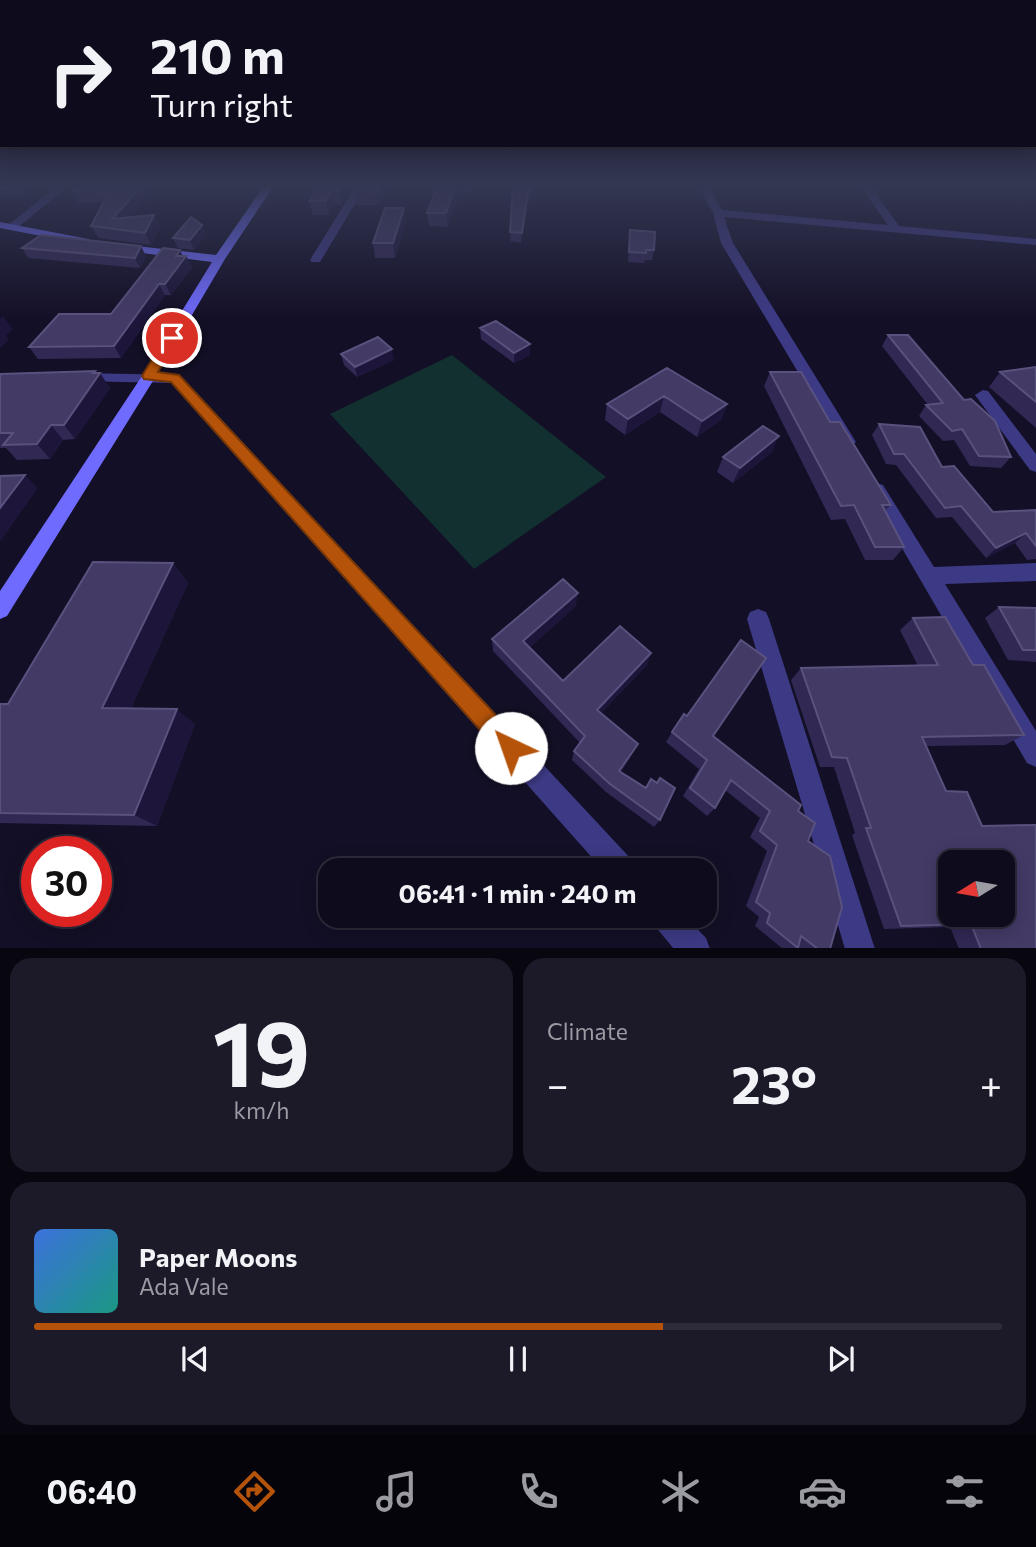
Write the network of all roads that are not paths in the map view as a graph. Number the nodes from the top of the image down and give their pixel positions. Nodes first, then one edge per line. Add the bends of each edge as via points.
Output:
1 (32, 231) edge
2 (237, 231) edge
3 (333, 231) edge
4 (723, 231) edge
5 (900, 231) edge
6 (1036, 242) edge
7 (219, 258) junction
8 (316, 260) dead end
9 (149, 376) junction
10 (68, 378) edge
11 (983, 395) dead end
12 (857, 457) edge
13 (1036, 466) edge
14 (872, 480) edge
15 (1036, 572) edge
16 (929, 576) junction
17 (1, 608) edge
18 (758, 619) dead end
19 (1036, 754) edge
20 (611, 858) edge
21 (676, 928) edge
22 (695, 948) edge
23 (860, 948) edge

1 - 7 street via 102,245
2 - 7 street
3 - 8 street
4 - 12 street
5 - 6 street
7 - 9 street
9 - 10 street
9 - 17 street
9 - 20 street via 175,378
11 - 13 street
14 - 16 street
15 - 16 street
16 - 19 street
18 - 23 street
21 - 22 street

